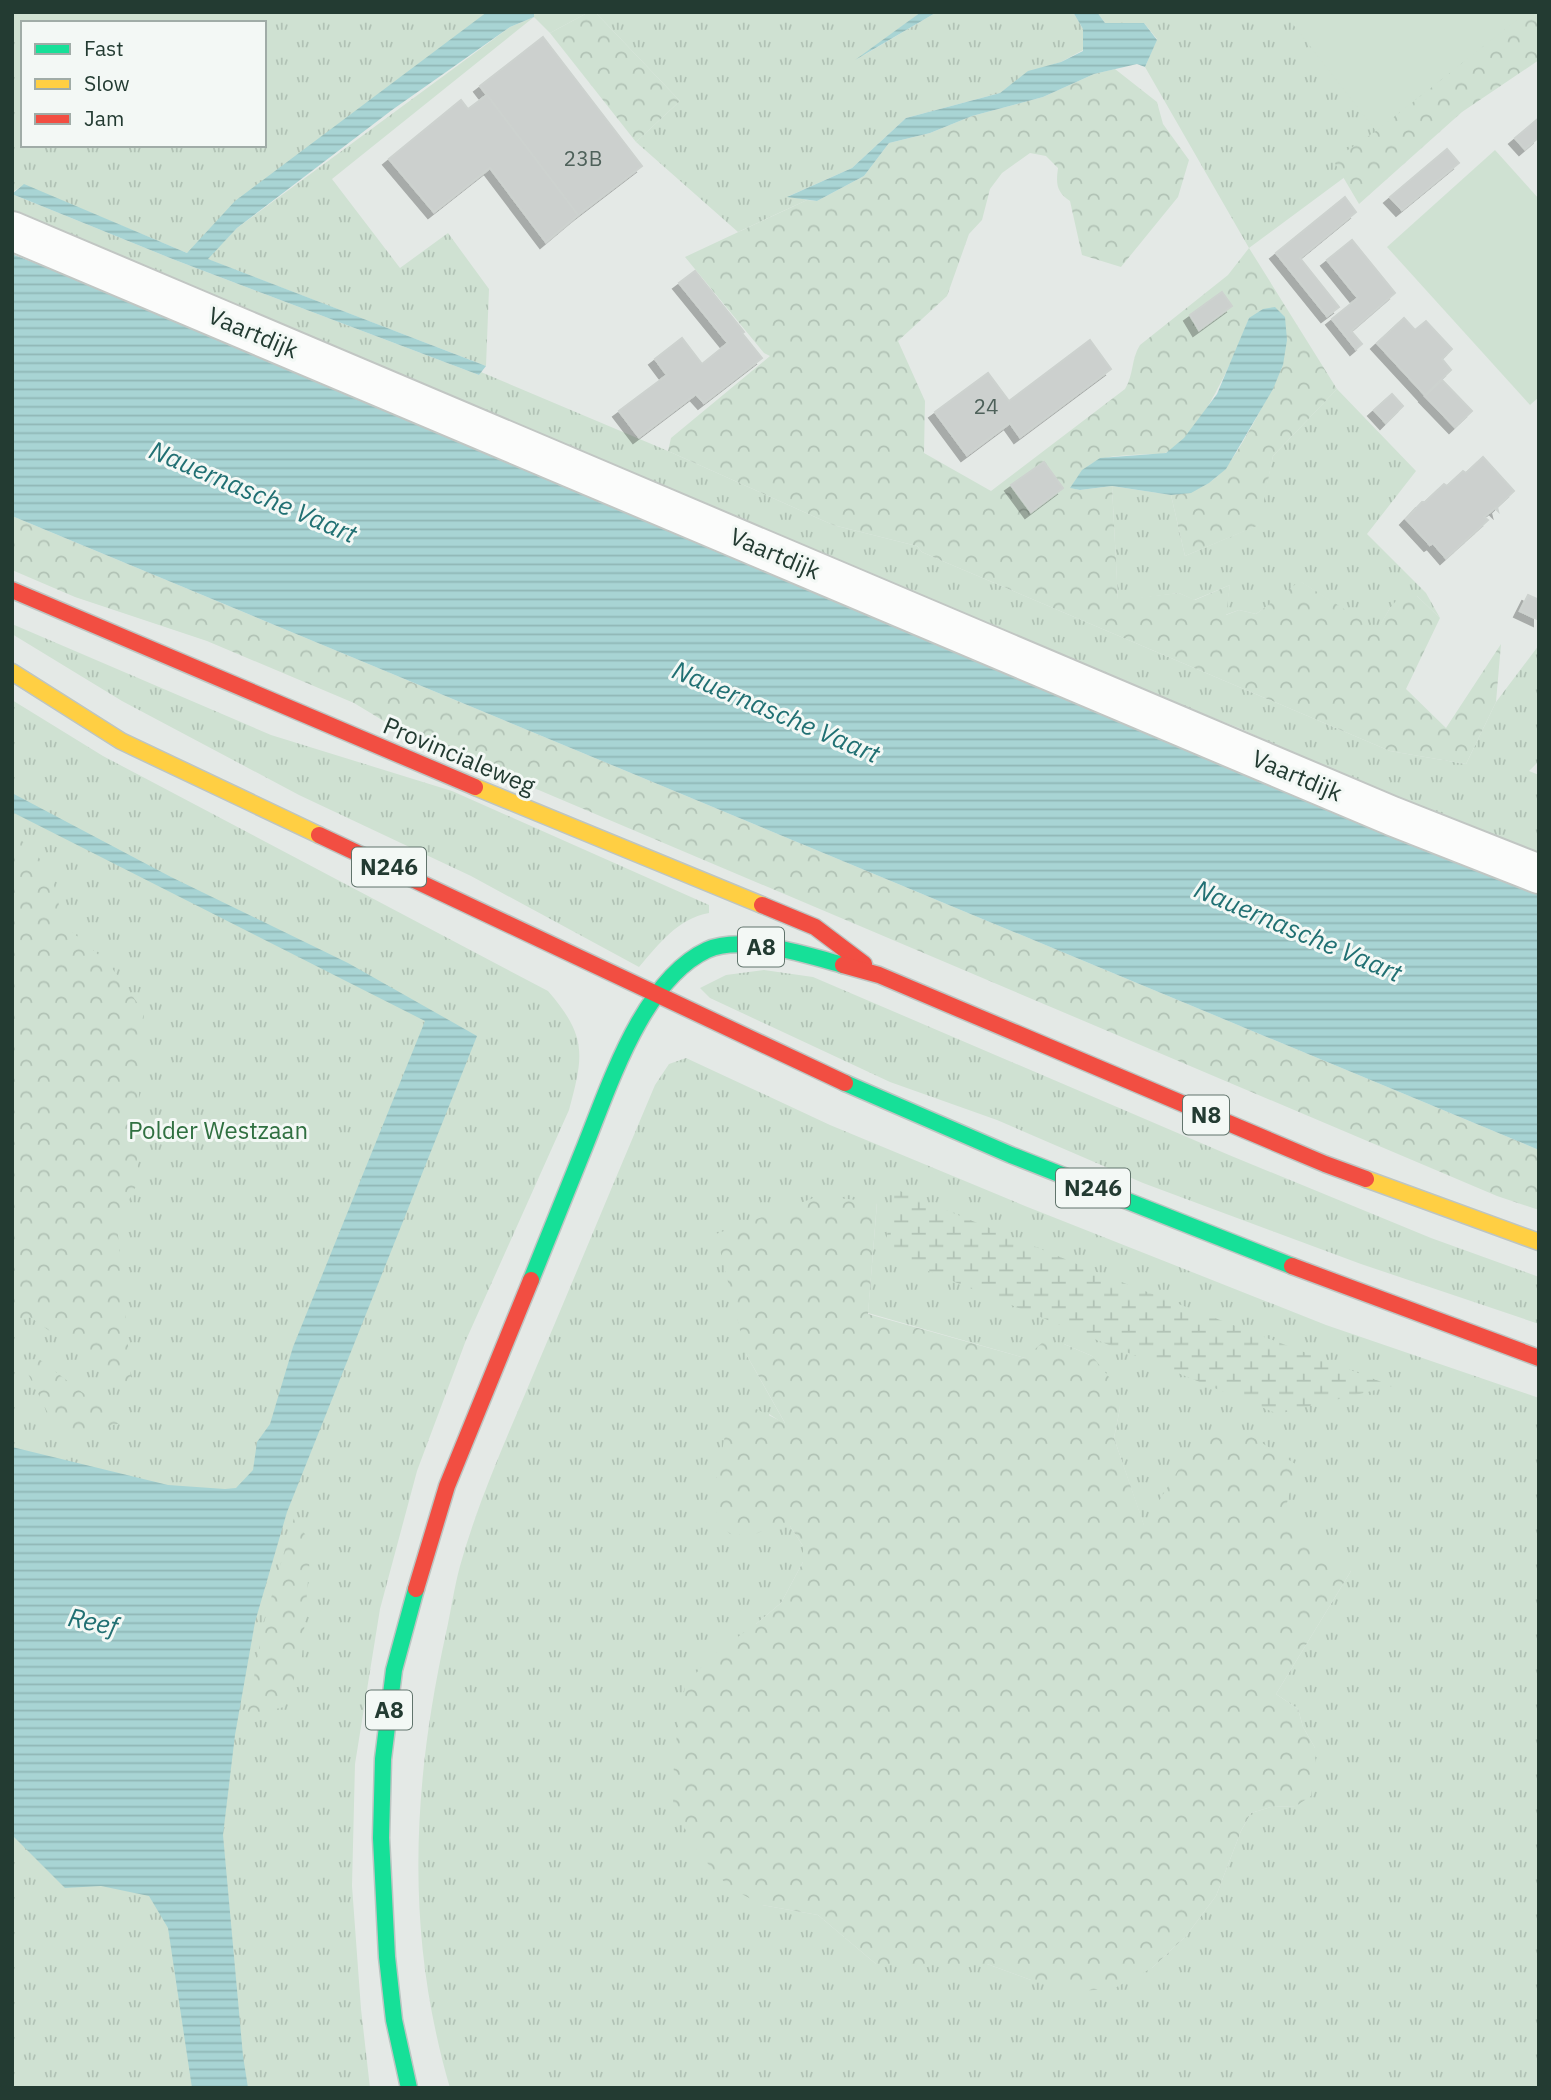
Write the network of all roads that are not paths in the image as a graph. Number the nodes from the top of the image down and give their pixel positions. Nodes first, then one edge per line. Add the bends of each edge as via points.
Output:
1 (12, 231) edge
2 (12, 590) edge
3 (12, 672) edge
4 (1539, 874) edge
5 (879, 975) junction
6 (657, 993) junction
7 (1539, 1242) edge
8 (1539, 1358) edge
9 (394, 2020) junction
10 (409, 2088) edge
11 (425, 2088) edge

1 - 4 street, Vaartdijk via 1392,816
2 - 5 highway, Provincialeweg via 815,927
3 - 6 highway, N246 via 121,741
5 - 6 highway, A8 via 744,943 708,949 681,967
5 - 7 highway, N8 via 1301,1155
6 - 8 highway, N246 via 832,1078 1011,1155 1365,1296
6 - 9 highway, A8 via 624,1049 447,1486 394,1670 383,1759 381,1838
9 - 10 highway, A8
9 - 11 highway, A8

